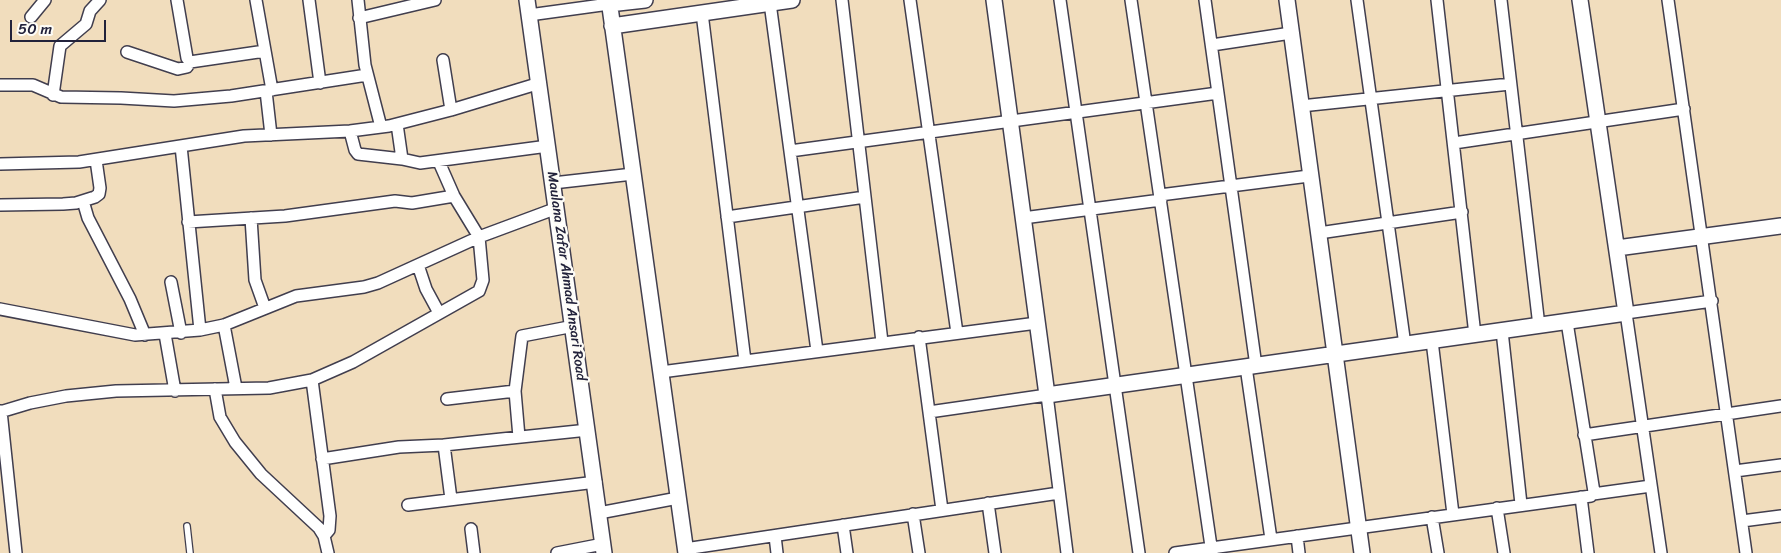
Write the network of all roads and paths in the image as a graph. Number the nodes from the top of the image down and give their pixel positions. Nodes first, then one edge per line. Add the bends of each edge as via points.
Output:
1 (45, 0) edge
2 (100, 0) edge
3 (177, 0) edge
4 (256, 0) edge
5 (308, 0) edge
6 (358, 0) edge
7 (435, 0) edge
8 (527, 0) edge
9 (645, 0) edge
10 (792, 0) edge
11 (842, 0) edge
12 (910, 0) edge
13 (994, 0) edge
14 (1060, 0) edge
15 (1131, 0) edge
16 (1205, 0) edge
17 (1287, 0) edge
18 (1357, 0) edge
19 (1437, 0) edge
20 (1501, 0) edge
21 (1580, 0) edge
22 (1668, 0) edge
23 (609, 2) edge
24 (770, 3) junction
25 (401, 4) edge
26 (702, 13) junction
27 (529, 15) junction
28 (30, 17) dead end
29 (359, 18) junction
30 (612, 26) junction
31 (1291, 33) junction
32 (1212, 45) junction
33 (265, 51) junction
34 (127, 52) dead end
35 (443, 60) dead end
36 (190, 62) junction
37 (367, 76) junction
38 (320, 83) junction
39 (540, 83) junction
40 (1510, 84) junction
41 (0, 85) edge
42 (269, 90) junction
43 (1448, 90) junction
44 (1218, 94) junction
45 (53, 95) junction
46 (1372, 99) junction
47 (1146, 103) junction
48 (1301, 106) junction
49 (451, 110) junction
50 (1684, 110) junction
51 (1076, 113) junction
52 (1010, 122) junction
53 (1598, 122) junction
54 (397, 124) junction
55 (381, 127) junction
56 (350, 131) junction
57 (928, 133) junction
58 (1516, 134) junction
59 (271, 135) junction
60 (858, 142) junction
61 (1454, 143) junction
62 (182, 146) junction
63 (548, 146) junction
64 (790, 152) junction
65 (402, 159) junction
66 (96, 160) junction
67 (439, 162) junction
68 (0, 164) edge
69 (633, 174) junction
70 (1309, 176) junction
71 (553, 183) junction
72 (1231, 186) junction
73 (454, 196) junction
74 (865, 197) junction
75 (1160, 198) junction
76 (82, 201) junction
77 (0, 205) edge
78 (797, 206) junction
79 (557, 208) junction
80 (1090, 210) junction
81 (1462, 212) junction
82 (727, 217) junction
83 (251, 218) junction
84 (1023, 218) junction
85 (188, 222) junction
86 (1389, 223) junction
87 (1781, 226) edge
88 (1318, 233) junction
89 (1702, 236) junction
90 (479, 237) junction
91 (1616, 248) junction
92 (418, 265) junction
93 (171, 282) dead end
94 (1712, 301) junction
95 (265, 308) junction
96 (0, 309) edge
97 (439, 313) junction
98 (1626, 313) junction
99 (1568, 322) junction
100 (1037, 323) junction
101 (224, 325) junction
102 (574, 326) junction
103 (1539, 326) junction
104 (200, 330) junction
105 (1502, 331) junction
106 (957, 332) junction
107 (181, 333) junction
108 (165, 334) junction
109 (145, 335) junction
110 (1475, 335) junction
111 (919, 337) junction
112 (1432, 341) junction
113 (882, 342) junction
114 (1405, 345) junction
115 (817, 351) junction
116 (1335, 354) junction
117 (745, 361) junction
118 (1251, 366) junction
119 (661, 372) junction
120 (1186, 375) junction
121 (312, 380) junction
122 (1115, 386) junction
123 (236, 388) junction
124 (215, 389) junction
125 (175, 391) junction
126 (515, 391) junction
127 (1047, 395) junction
128 (447, 398) dead end
129 (1781, 406) edge
130 (0, 412) edge
131 (929, 412) junction
132 (1728, 414) junction
133 (1642, 427) junction
134 (588, 430) junction
135 (1584, 435) junction
136 (519, 437) junction
137 (444, 445) junction
138 (322, 459) junction
139 (1781, 465) edge
140 (1735, 471) junction
141 (596, 482) junction
142 (1651, 486) junction
143 (1059, 493) junction
144 (1593, 494) junction
145 (1581, 497) junction
146 (678, 498) junction
147 (451, 500) junction
148 (988, 503) junction
149 (1521, 504) junction
150 (408, 505) dead end
151 (1497, 508) junction
152 (942, 510) junction
153 (599, 513) junction
154 (913, 514) junction
155 (1453, 514) junction
156 (1781, 516) edge
157 (1432, 517) junction
158 (1742, 521) junction
159 (843, 525) junction
160 (187, 526) dead end
161 (1359, 527) junction
162 (471, 529) dead end
163 (324, 536) junction
164 (775, 536) junction
165 (1297, 536) junction
166 (1271, 540) junction
167 (604, 549) edge
168 (1212, 550) edge
169 (686, 551) edge
170 (16, 553) edge
171 (190, 553) edge
172 (328, 553) edge
173 (474, 553) edge
174 (557, 553) edge
175 (777, 553) edge
176 (846, 553) edge
177 (919, 553) edge
178 (995, 553) edge
179 (1067, 553) edge
180 (1140, 553) edge
181 (1175, 553) edge
182 (1299, 553) edge
183 (1362, 553) edge
184 (1438, 553) edge
185 (1504, 553) edge
186 (1588, 553) edge
187 (1661, 553) edge
188 (1743, 553) edge

1 - 28 street
2 - 45 street via 90,11 86,24 60,46
3 - 36 street
4 - 33 street
5 - 38 street
6 - 29 street
7 - 25 street
8 - 27 street, Maulana Zafar Ahmad Ansari Road
9 - 23 street
10 - 24 street
11 - 60 street
12 - 57 street
13 - 52 street
14 - 51 street
15 - 47 street
16 - 32 street
17 - 31 street
18 - 46 street
19 - 43 street
20 - 40 street
21 - 53 street
22 - 50 street
23 - 27 street
23 - 30 street
24 - 26 street
24 - 64 street
25 - 29 street
26 - 30 street
26 - 82 street
27 - 39 street, Maulana Zafar Ahmad Ansari Road
29 - 37 street
30 - 69 street
31 - 32 street
31 - 48 street
32 - 44 street
33 - 36 street
33 - 42 street
34 - 36 street via 178,69 187,67
35 - 49 street
37 - 38 street
37 - 55 street
38 - 42 street
39 - 49 street
39 - 63 street, Maulana Zafar Ahmad Ansari Road
40 - 43 street
40 - 58 street
41 - 45 street via 33,85
42 - 45 street via 174,101
42 - 59 street
43 - 46 street
43 - 61 street
44 - 47 street
44 - 72 street
46 - 48 street
46 - 86 street
47 - 51 street
47 - 75 street
48 - 70 street
49 - 54 street
50 - 53 street
50 - 89 street
51 - 52 street
51 - 80 street
52 - 57 street
52 - 84 street
53 - 58 street
53 - 91 street
54 - 55 street
54 - 65 street
55 - 56 street
56 - 59 street
56 - 65 street via 358,154
57 - 60 street
57 - 106 street
58 - 61 street
58 - 103 street
59 - 62 street
60 - 64 street
60 - 74 street
61 - 81 street
62 - 66 street
62 - 85 street
63 - 67 street
63 - 71 street, Maulana Zafar Ahmad Ansari Road
64 - 78 street
65 - 67 street via 420,163
66 - 68 street
66 - 76 street via 99,194
67 - 73 street
69 - 71 street
69 - 119 street
70 - 72 street
70 - 88 street
71 - 79 street, Maulana Zafar Ahmad Ansari Road
72 - 75 street
72 - 118 street
73 - 83 street
73 - 90 street
74 - 78 street
74 - 113 street
75 - 80 street
75 - 120 street
76 - 77 street
76 - 109 street
78 - 82 street
78 - 115 street
79 - 90 street
79 - 102 street, Maulana Zafar Ahmad Ansari Road
80 - 84 street
80 - 122 street
81 - 86 street
81 - 110 street
82 - 117 street
83 - 85 street
83 - 95 street via 255,280
84 - 100 street
85 - 104 street
86 - 88 street
86 - 114 street
87 - 89 street
88 - 116 street
89 - 91 street
89 - 94 street
90 - 92 street
90 - 97 street via 483,285 479,291
91 - 98 street
92 - 95 street via 364,287 296,296
92 - 97 street
93 - 107 street
94 - 98 street
94 - 132 street
95 - 101 street
96 - 109 street
97 - 121 street via 352,362
98 - 99 street
98 - 133 street
99 - 103 street
99 - 135 street
100 - 106 street
100 - 127 street
101 - 104 street
101 - 123 street
102 - 126 street via 522,336
102 - 134 street, Maulana Zafar Ahmad Ansari Road
103 - 105 street
104 - 107 street
105 - 110 street
105 - 149 street
106 - 111 street
107 - 108 street
108 - 109 street
108 - 125 street
110 - 112 street
111 - 113 street
111 - 131 street
112 - 114 street
112 - 155 street
113 - 115 street
114 - 116 street
115 - 117 street
116 - 118 street
116 - 161 street
117 - 119 street
118 - 120 street
118 - 166 street
119 - 146 street
120 - 122 street
120 - 168 street
121 - 123 street via 269,388
121 - 138 street
122 - 127 street
122 - 180 street
123 - 124 street
124 - 125 street
124 - 163 street via 220,417 235,442 260,474 306,514
125 - 130 street via 116,391 66,396 30,402
126 - 128 street
126 - 136 street
127 - 131 street
127 - 143 street
129 - 132 street
130 - 170 street
131 - 152 street
132 - 133 street
132 - 140 street
133 - 135 street
133 - 142 street
134 - 136 street
134 - 141 street, Maulana Zafar Ahmad Ansari Road
135 - 144 street
136 - 137 street
137 - 138 street via 399,447
137 - 147 street
138 - 163 street via 330,516 329,530
139 - 140 street
140 - 158 street
141 - 147 street
141 - 153 street, Maulana Zafar Ahmad Ansari Road
142 - 144 street
142 - 187 street
143 - 148 street
143 - 179 street
144 - 145 street
145 - 149 street
145 - 186 street
146 - 153 street
146 - 169 street
147 - 150 street
148 - 152 street
148 - 178 street
149 - 151 street
151 - 155 street
151 - 185 street
152 - 154 street
153 - 167 street, Maulana Zafar Ahmad Ansari Road
154 - 159 street
154 - 177 street
155 - 157 street
156 - 158 street
157 - 161 street
157 - 184 street
158 - 188 street
159 - 164 street
159 - 176 street
160 - 171 lane
161 - 165 street
161 - 183 street
162 - 173 street
163 - 172 street
164 - 169 street
164 - 175 street
165 - 166 street
165 - 182 street
166 - 168 street
167 - 174 street
168 - 181 street

